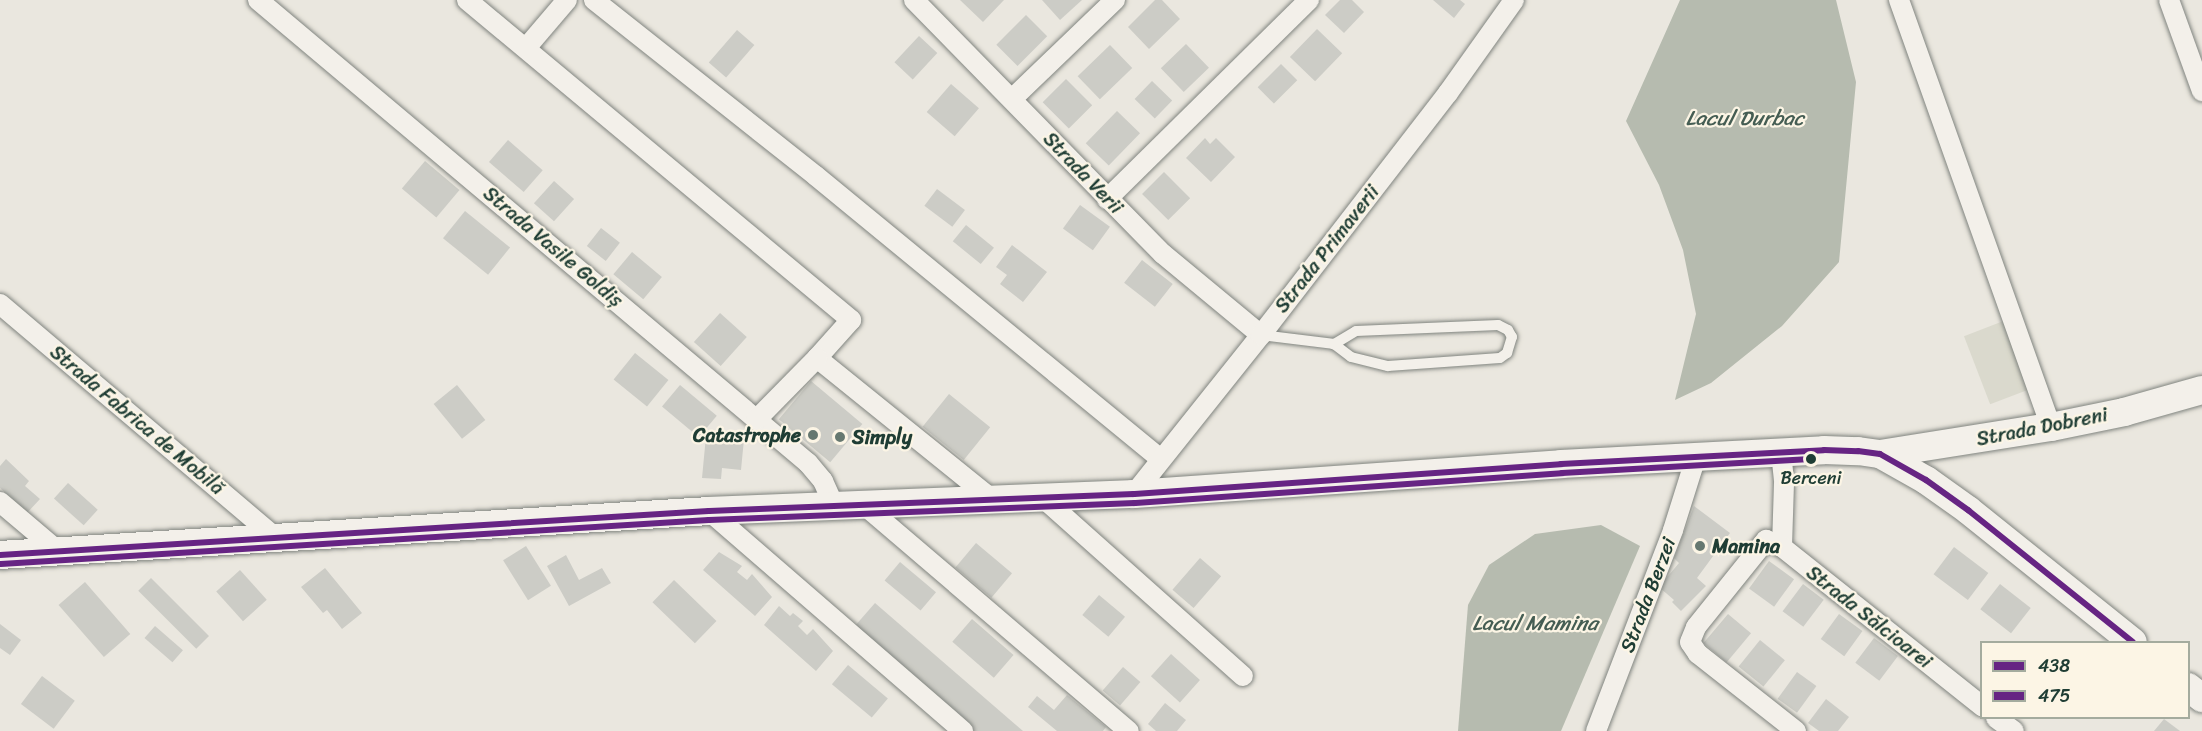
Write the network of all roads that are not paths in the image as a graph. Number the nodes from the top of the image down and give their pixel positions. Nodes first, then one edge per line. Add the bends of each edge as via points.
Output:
1 (258, 0) edge
2 (467, 0) edge
3 (567, 0) edge
4 (594, 0) edge
5 (1115, 0) edge
6 (1309, 0) edge
7 (1514, 0) edge
8 (1899, 0) edge
9 (2169, 0) edge
10 (919, 1) edge
11 (526, 48) junction
12 (2202, 91) edge
13 (1012, 99) junction
14 (1107, 199) junction
15 (0, 304) edge
16 (1261, 335) junction
17 (1334, 344) junction
18 (817, 358) junction
19 (2202, 390) edge
20 (757, 419) junction
21 (2051, 427) junction
22 (1781, 452) junction
23 (1880, 454) junction
24 (1696, 457) junction
25 (1161, 459) junction
26 (1134, 494) junction
27 (1042, 497) junction
28 (992, 499) junction
29 (0, 502) edge
30 (864, 505) junction
31 (834, 506) junction
32 (709, 511) junction
33 (274, 536) junction
34 (1782, 547) junction
35 (58, 551) junction
36 (0, 555) edge
37 (2132, 641) edge
38 (1243, 676) dead end
39 (2190, 689) edge
40 (2202, 698) edge
41 (1980, 704) edge
42 (1999, 719) edge
43 (963, 731) edge
44 (1129, 731) edge
45 (1596, 731) edge
46 (1796, 731) edge
47 (2014, 731) edge

1 - 20 street, Strada Vasile Goldiș
2 - 11 street
3 - 11 street
4 - 25 street
5 - 13 street
6 - 14 street
7 - 16 street, Strada Primaverii via 1448,93
8 - 21 street
9 - 12 street
10 - 13 street, Strada Verii
11 - 18 street via 851,320
13 - 14 street, Strada Verii
14 - 16 street, Strada Verii via 1163,254
15 - 33 street, Strada Fabrica de Mobilă
16 - 17 lane
16 - 25 street, Strada Primaverii
17 - 17 lane via 1351,357 1388,366 1500,358 1508,353 1512,338 1508,330 1498,325 1356,331
18 - 20 street
18 - 28 street
19 - 21 main road, Strada Dobreni
20 - 31 street, Strada Vasile Goldiș via 808,463 823,481
21 - 23 main road, Strada Dobreni
22 - 23 main road
22 - 24 main road
22 - 34 street
23 - 37 main road via 1968,510
24 - 26 main road
24 - 45 street, Strada Berzei via 1673,530
25 - 26 street, Strada Primaverii
26 - 27 main road
27 - 28 main road
27 - 38 street
28 - 30 main road
29 - 35 street
30 - 31 main road
30 - 44 street
31 - 32 main road
32 - 33 main road
32 - 43 street
33 - 35 main road
34 - 41 street, Strada Sălcioarei
34 - 46 street via 1766,540 1757,548 1696,627 1690,642 1698,654
35 - 36 main road
39 - 40 main road
42 - 47 street

